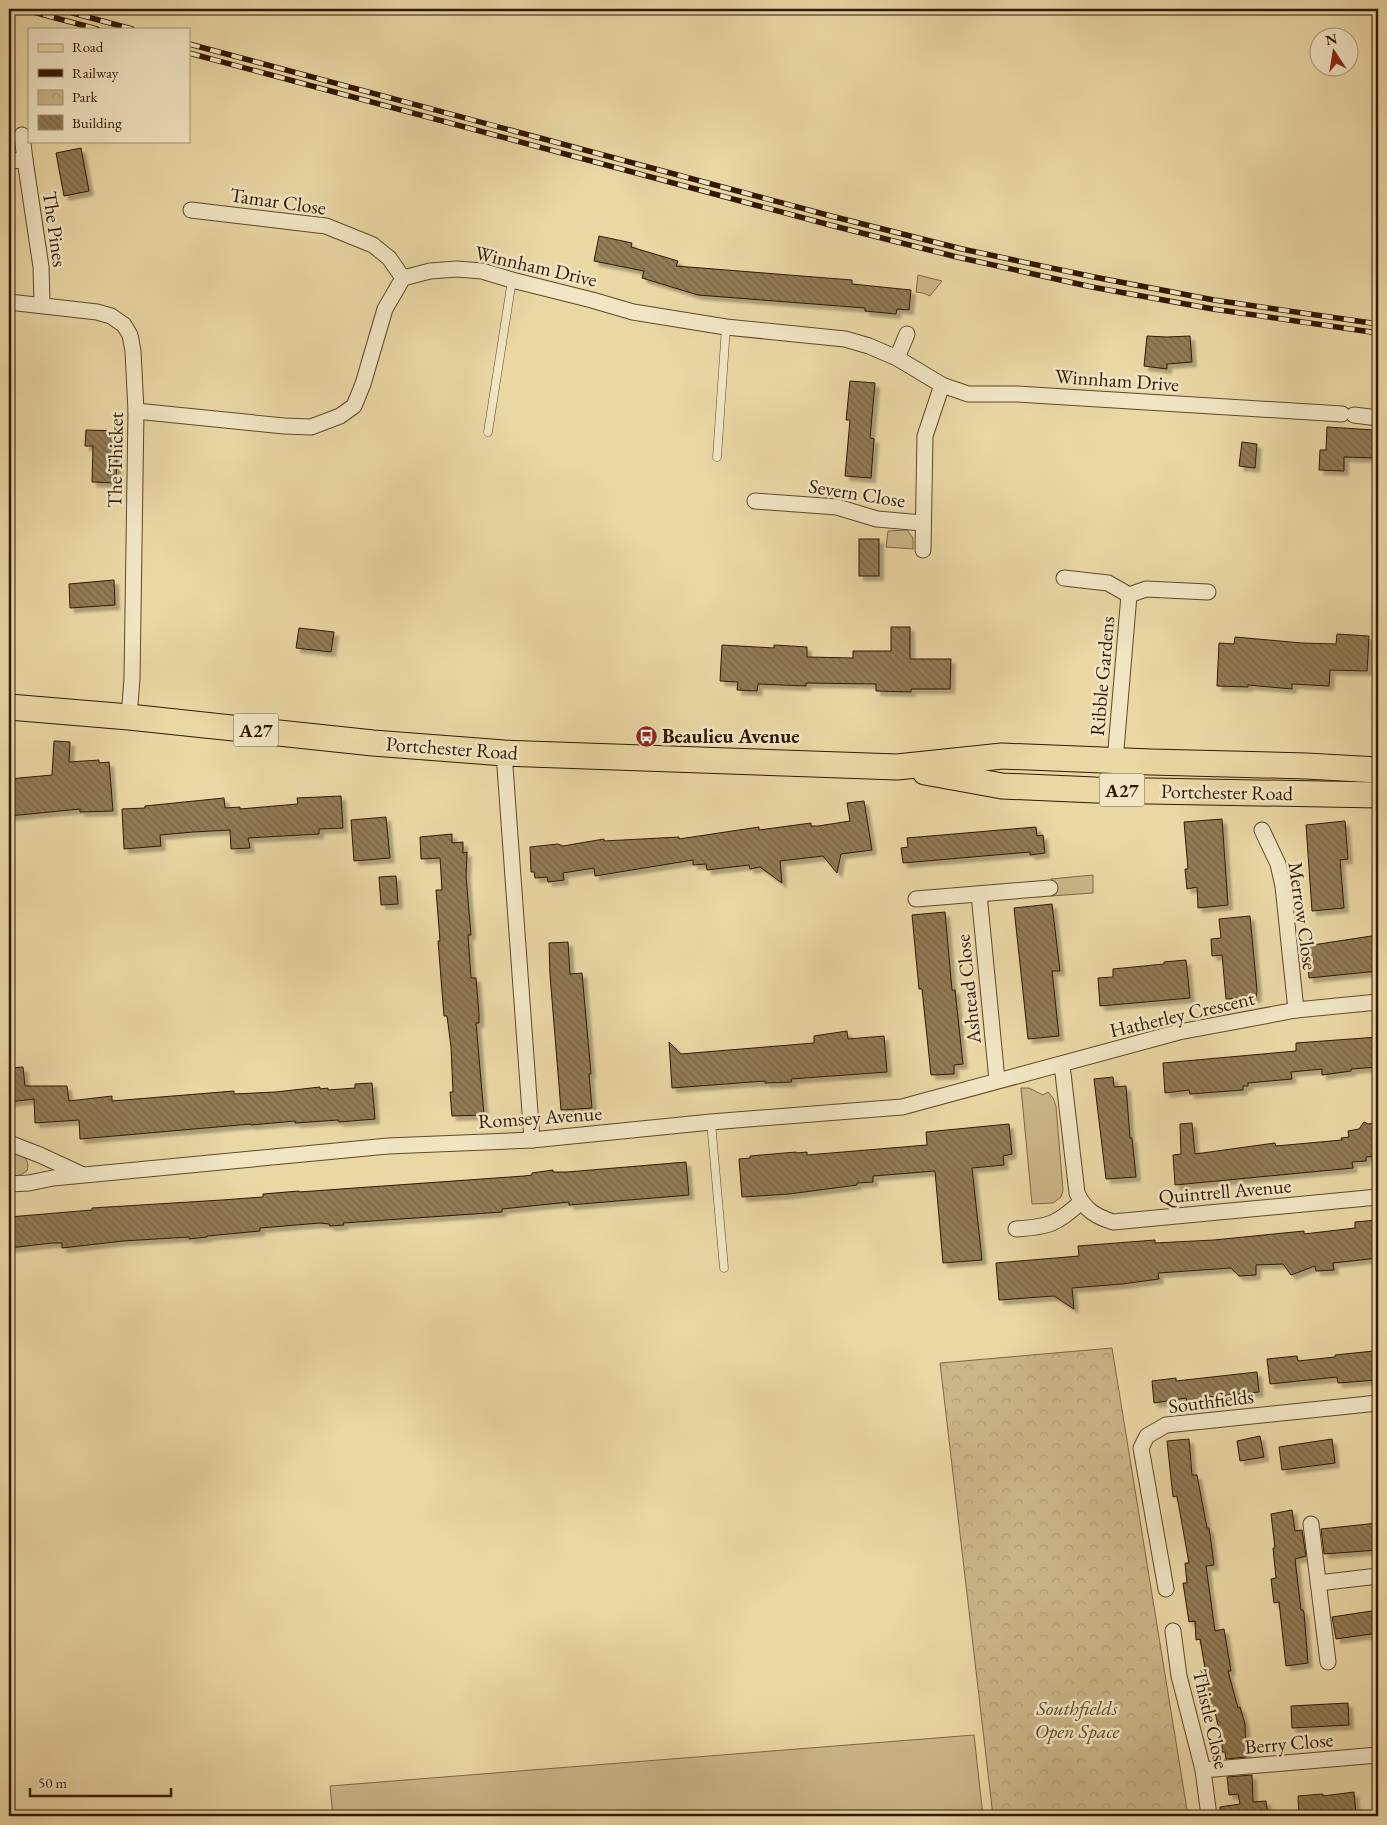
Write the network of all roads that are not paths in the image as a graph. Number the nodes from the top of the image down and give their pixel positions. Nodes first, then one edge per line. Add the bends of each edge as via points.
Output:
1 (22, 135) dead end
2 (25, 160) junction
3 (9, 161) edge
4 (191, 210) dead end
5 (403, 278) junction
6 (512, 280) junction
7 (9, 302) edge
8 (42, 305) junction
9 (726, 327) junction
10 (907, 334) dead end
11 (897, 358) junction
12 (942, 385) junction
13 (136, 411) junction
14 (1378, 418) edge
15 (488, 432) dead end
16 (717, 457) dead end
17 (755, 501) dead end
18 (923, 523) junction
19 (923, 550) dead end
20 (1064, 578) dead end
21 (1208, 592) dead end
22 (1128, 595) junction
23 (9, 706) edge
24 (129, 717) junction
25 (504, 753) junction
26 (1114, 761) junction
27 (897, 767) junction
28 (1378, 770) edge
29 (1378, 795) edge
30 (1262, 830) dead end
31 (1050, 888) dead end
32 (979, 894) junction
33 (916, 900) dead end
34 (1378, 1002) edge
35 (1296, 1010) junction
36 (1062, 1065) junction
37 (997, 1080) junction
38 (711, 1122) junction
39 (532, 1140) junction
40 (9, 1143) edge
41 (82, 1175) junction
42 (9, 1184) edge
43 (1378, 1197) edge
44 (1082, 1202) junction
45 (1016, 1230) dead end
46 (724, 1268) dead end
47 (1378, 1402) edge
48 (1311, 1524) dead end
49 (1378, 1576) edge
50 (1318, 1583) junction
51 (1166, 1589) dead end
52 (1173, 1630) dead end
53 (1328, 1662) dead end
54 (1378, 1755) edge
55 (1203, 1770) junction
56 (1209, 1816) edge

1 - 2 street, The Pines
2 - 3 street
2 - 8 street, The Pines via 41,267
4 - 5 street, Tamar Close via 326,226 373,245 389,258
5 - 6 street, Winnham Drive via 457,269 482,271
5 - 13 street via 385,309 354,406 340,416 311,427
6 - 9 street, Winnham Drive via 633,312
6 - 15 lane
7 - 8 street, The Thicket
8 - 13 street, The Thicket via 97,312 124,325 133,351
9 - 11 street, Winnham Drive via 845,339
9 - 16 lane
10 - 11 street
11 - 12 street, Winnham Drive
12 - 14 street, Winnham Drive via 968,394
12 - 18 street, Severn Close via 925,436
13 - 24 street, The Thicket
17 - 18 street, Severn Close via 837,507 877,519
18 - 19 street, Severn Close
20 - 22 street, Ribble Gardens via 1108,582
21 - 22 street, Ribble Gardens via 1146,589
22 - 26 street, Ribble Gardens
23 - 24 main road, Portchester Road / A27
24 - 25 main road, Portchester Road / A27 via 373,743
25 - 27 main road, Portchester Road / A27
25 - 39 street
26 - 27 main road, Portchester Road / A27 via 1002,756
26 - 28 main road, Portchester Road / A27
27 - 29 main road, Portchester Road / A27 via 1002,786
30 - 35 street, Merrow Close via 1278,864 1283,886
31 - 32 street
32 - 33 street
32 - 37 street, Ashtead Close
34 - 35 street, Hatherley Crescent
35 - 36 street, Hatherley Crescent via 1178,1032
36 - 37 street, Hatherley Crescent
36 - 44 street via 1075,1183
37 - 38 street, Romsey Avenue via 902,1107
38 - 39 street, Romsey Avenue
38 - 46 lane
39 - 41 street, Romsey Avenue via 388,1146
40 - 41 street
41 - 42 street, Romsey Avenue
43 - 44 street, Quintrell Avenue via 1113,1222 1088,1211
44 - 45 street via 1063,1219 1044,1227
47 - 51 street, Southfields via 1166,1425 1147,1436 1141,1448
48 - 50 street
49 - 50 street
50 - 53 street
52 - 55 street, Thistle Close via 1179,1676
54 - 55 street, Berry Close
55 - 56 street, Thistle Close

